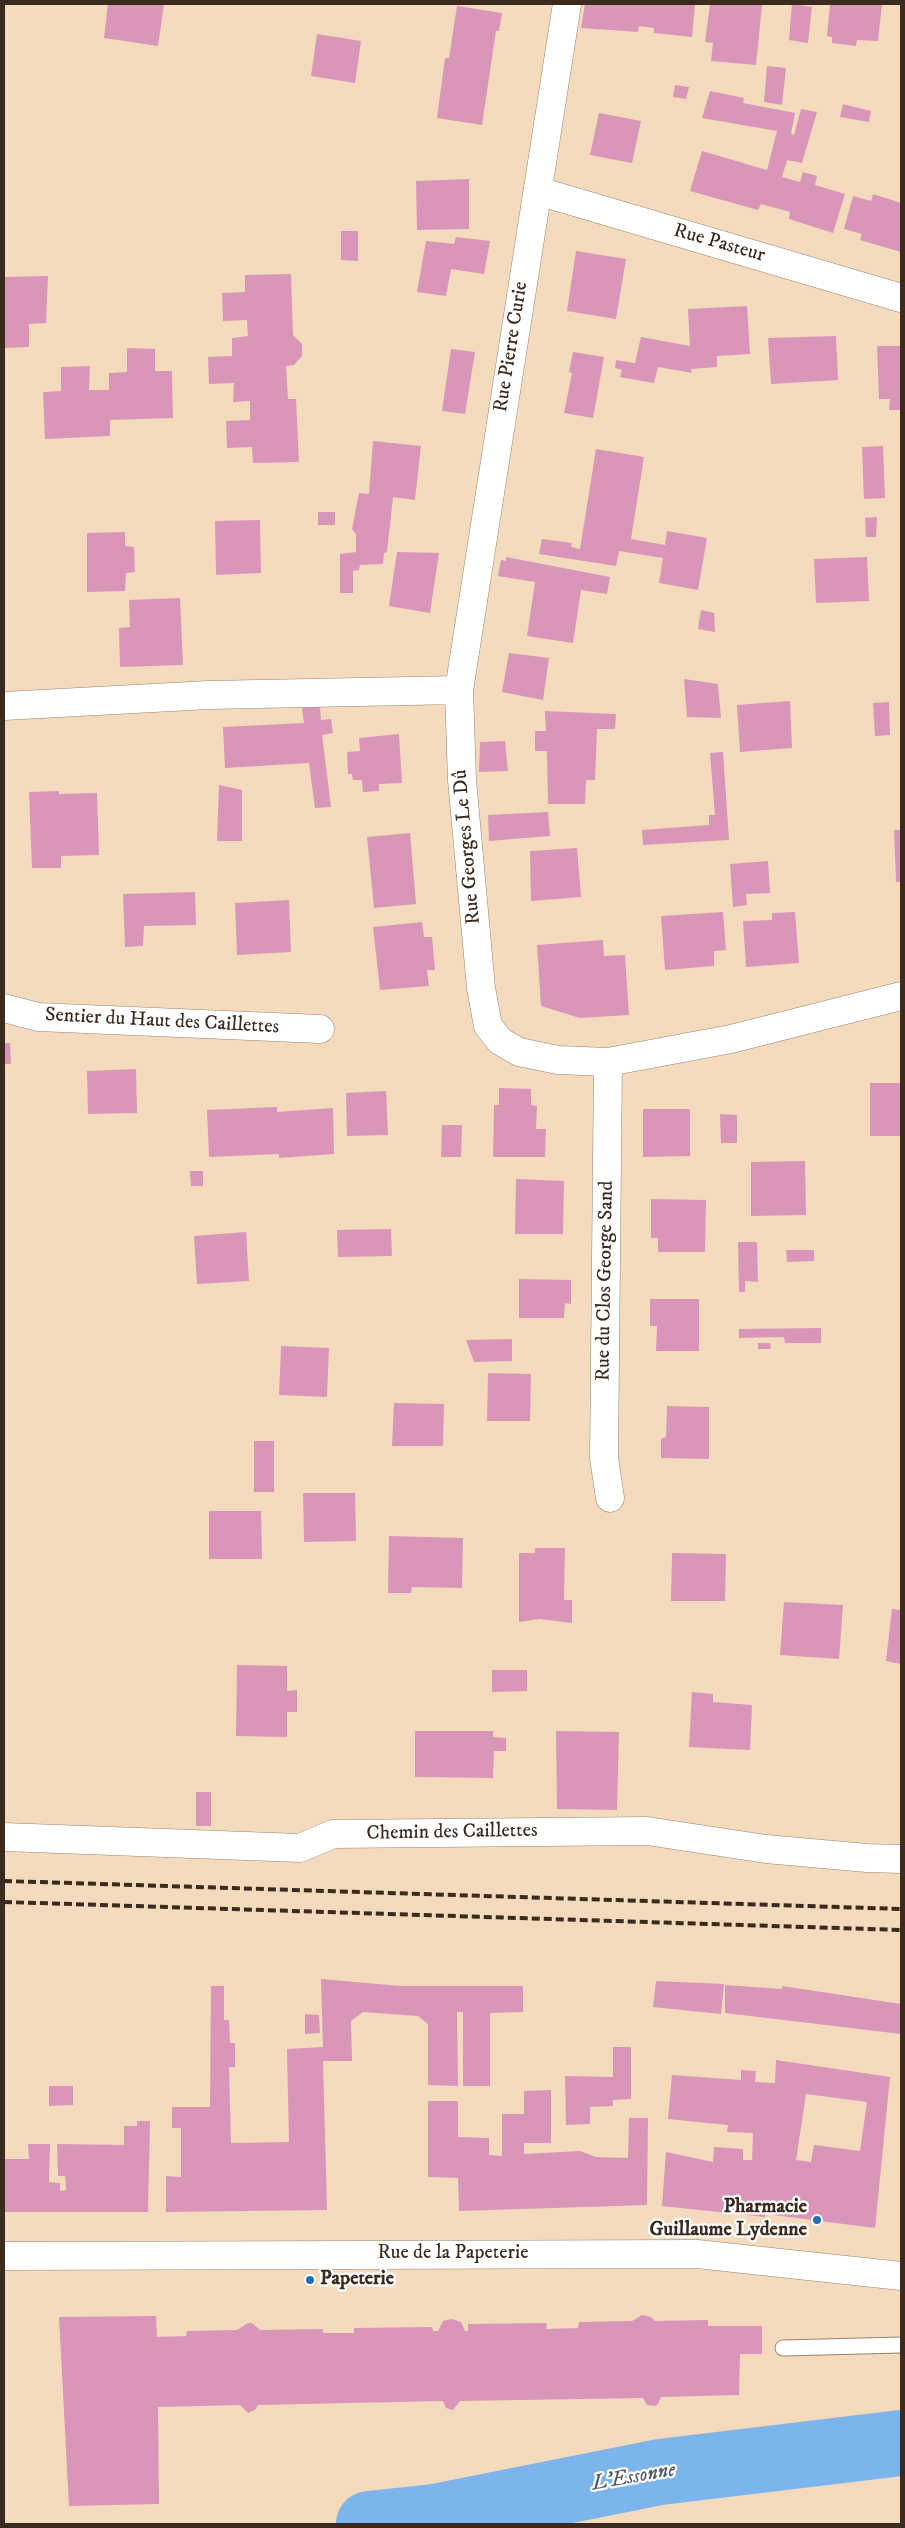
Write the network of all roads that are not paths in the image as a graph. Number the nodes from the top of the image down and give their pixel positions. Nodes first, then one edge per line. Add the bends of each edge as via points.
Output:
1 (567, 4) edge
2 (538, 191) junction
3 (901, 298) edge
4 (459, 690) junction
5 (4, 706) edge
6 (901, 996) edge
7 (4, 1008) edge
8 (320, 1029) dead end
9 (608, 1062) junction
10 (610, 1498) dead end
11 (4, 1837) edge
12 (901, 1859) edge
13 (4, 2256) edge
14 (901, 2276) edge
15 (901, 2345) edge
16 (783, 2348) dead end

1 - 2 street, Rue Pierre Curie
2 - 3 street, Rue Pasteur
2 - 4 street, Rue Pierre Curie
4 - 5 street via 209,695
4 - 9 street, Rue Georges Le Dû via 462,780 480,979 488,1026 500,1041 519,1052 551,1059
6 - 9 street, Rue Georges Le Dû via 731,1039
7 - 8 street, Sentier du Haut des Caillettes via 38,1016
9 - 10 street, Rue du Clos George Sand via 604,1458
11 - 12 street, Chemin des Caillettes via 300,1848 333,1834 647,1831 766,1849
13 - 14 street, Rue de la Papeterie via 697,2254
15 - 16 lane

